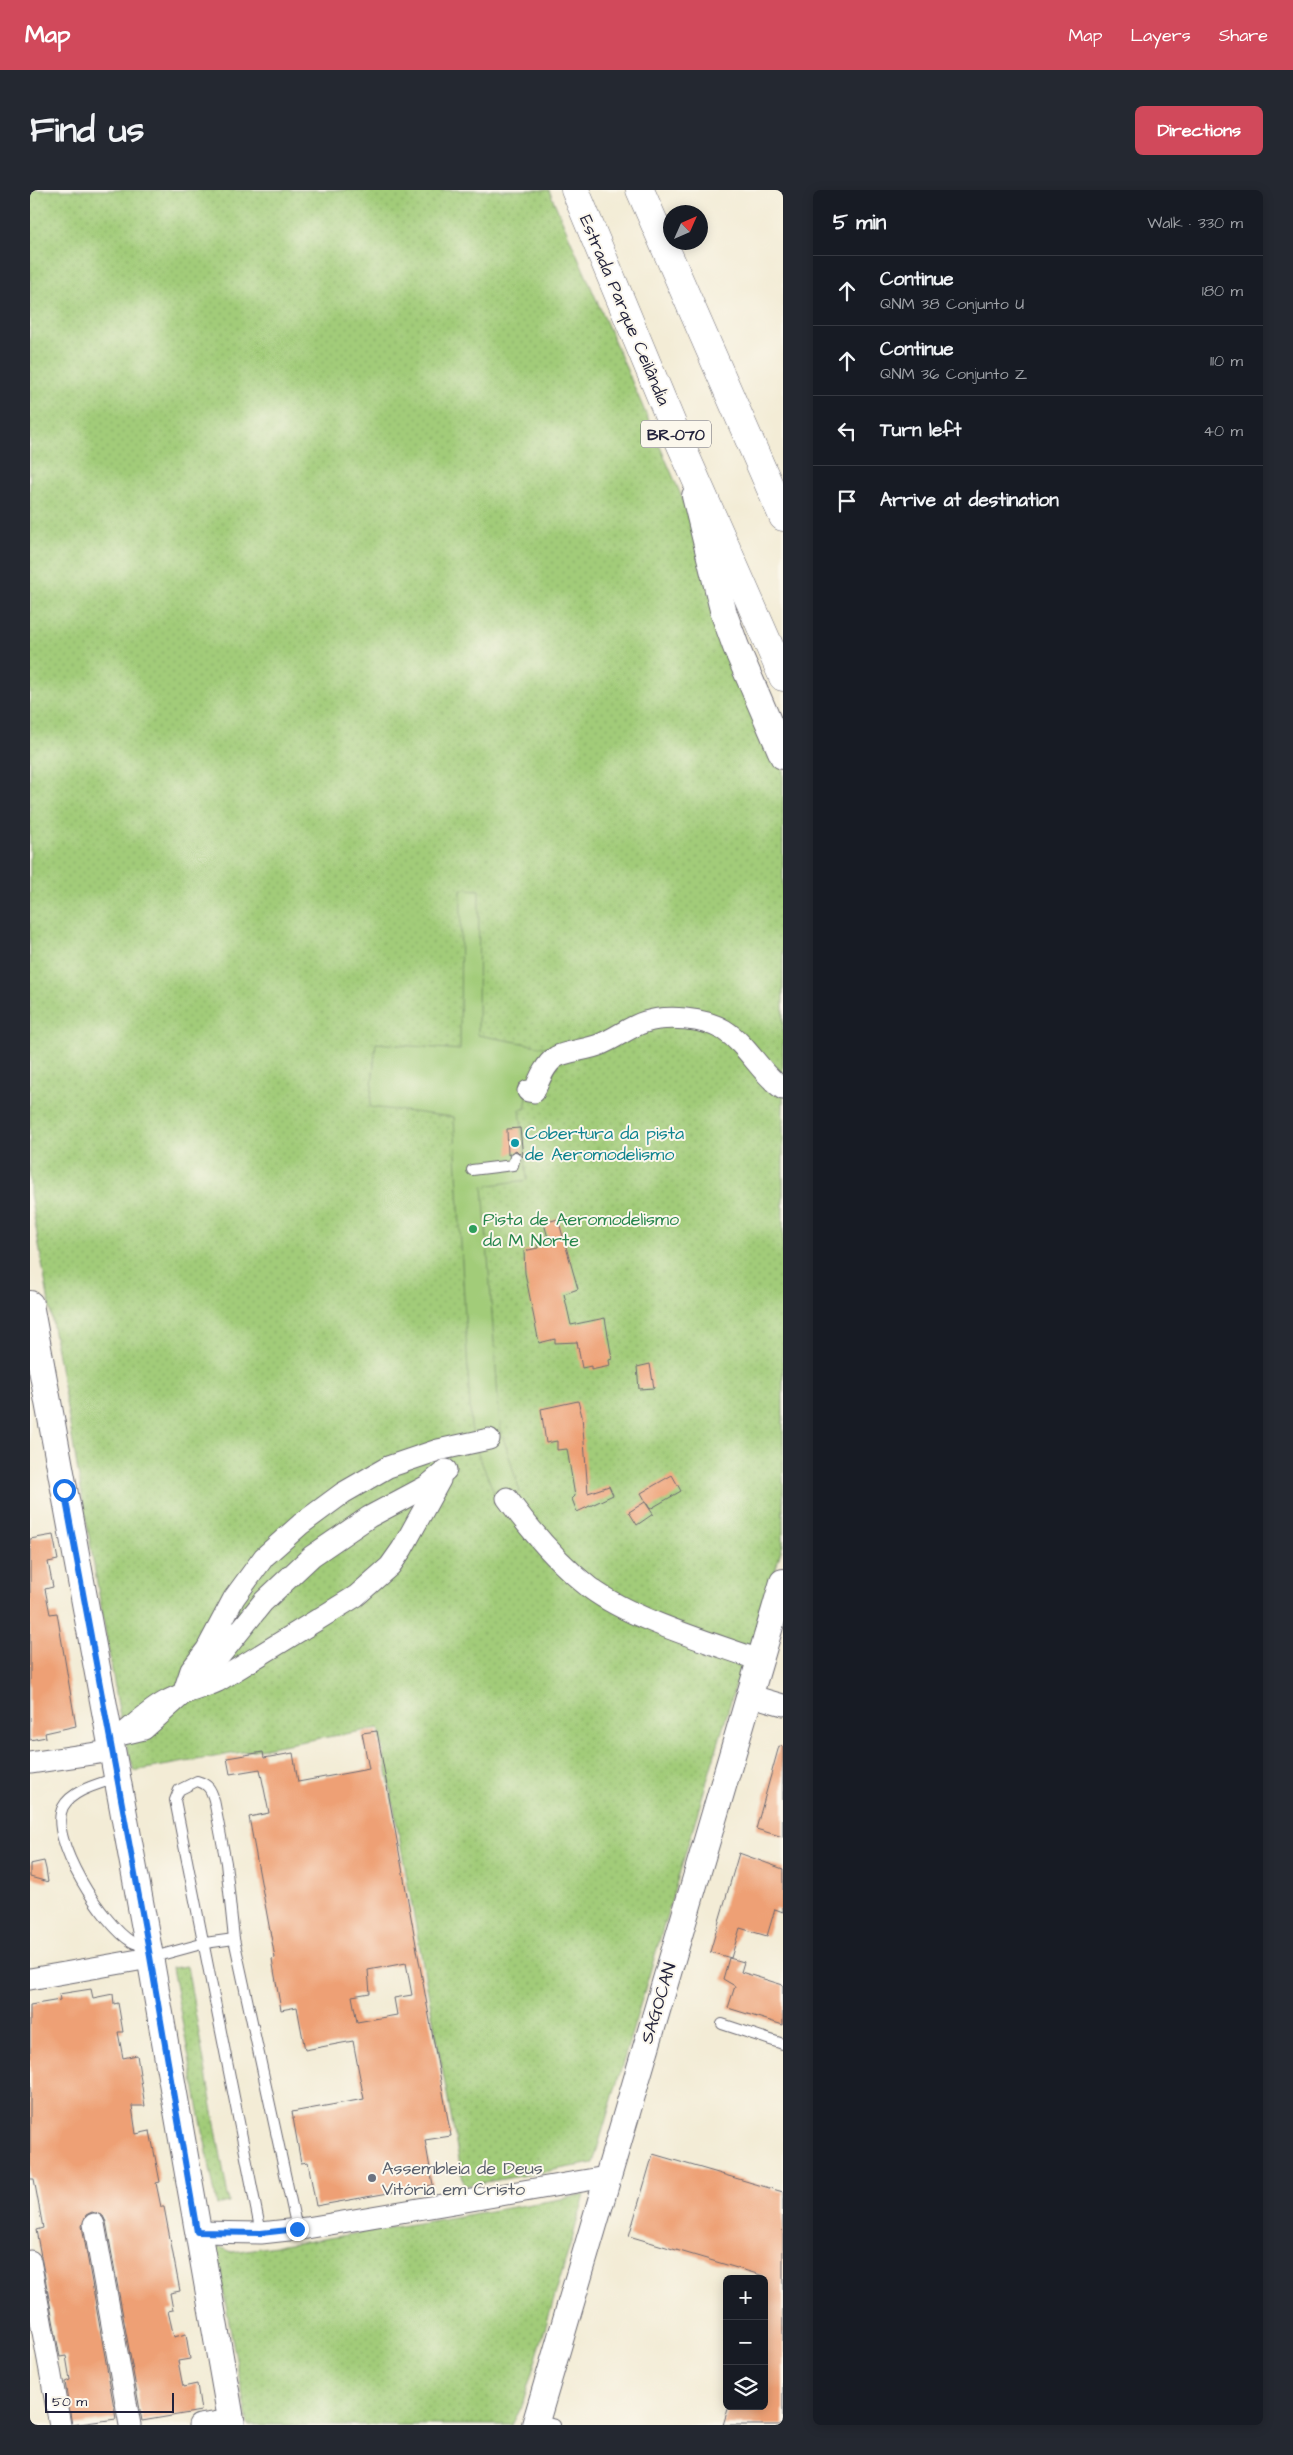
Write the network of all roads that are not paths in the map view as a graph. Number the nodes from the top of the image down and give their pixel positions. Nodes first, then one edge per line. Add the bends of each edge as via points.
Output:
1 (575, 190) edge
2 (640, 190) edge
3 (680, 442) junction
4 (783, 517) edge
5 (783, 676) edge
6 (783, 756) edge
7 (783, 1089) edge
8 (528, 1092) dead end
9 (515, 1157) dead end
10 (472, 1170) dead end
11 (30, 1304) edge
12 (446, 1470) junction
13 (427, 1486) junction
14 (506, 1498) dead end
15 (374, 1581) junction
16 (783, 1582) edge
17 (759, 1660) junction
18 (183, 1694) junction
19 (748, 1695) junction
20 (783, 1705) edge
21 (111, 1751) junction
22 (30, 1763) edge
23 (116, 1778) junction
24 (234, 1939) junction
25 (205, 1943) junction
26 (149, 1951) junction
27 (30, 1979) edge
28 (722, 2024) dead end
29 (783, 2044) edge
30 (606, 2177) junction
31 (94, 2224) dead end
32 (297, 2229) junction
33 (197, 2232) junction
34 (261, 2233) junction
35 (30, 2261) edge
36 (232, 2422) edge
37 (542, 2423) edge
38 (60, 2425) edge
39 (130, 2425) edge
40 (199, 2425) edge

1 - 3 highway, Estrada Parque Ceilândia / BR-070
2 - 4 highway
3 - 5 highway, Estrada Parque Ceilândia / BR-070
3 - 6 street via 724,614
7 - 8 street via 724,1030 706,1023 666,1019 645,1022 601,1044 557,1057 540,1076 534,1092
9 - 10 lane via 513,1165
11 - 21 street
12 - 13 street
12 - 15 street via 402,1550
12 - 18 street via 466,1450 489,1439 438,1450 388,1467 343,1493 301,1524 264,1557 234,1598 207,1650 191,1670
13 - 15 street via 396,1531 379,1563
13 - 18 street via 369,1517 312,1556 263,1602 202,1678
14 - 17 street via 538,1537 591,1588 626,1609
15 - 18 street via 269,1651 218,1681
16 - 17 street, SAGOCAN
17 - 19 street, SAGOCAN
19 - 20 street
19 - 30 street, SAGOCAN
21 - 22 street
21 - 23 street
23 - 26 street
23 - 26 lane via 68,1799 59,1817 61,1830 74,1865 94,1902 127,1938
24 - 25 lane
24 - 25 lane via 226,1863 212,1791 197,1781 179,1790 175,1800 184,1856
24 - 32 lane
25 - 26 lane
25 - 34 lane
26 - 27 street
26 - 33 street
28 - 29 lane
30 - 32 street
30 - 37 street, SAGOCAN
31 - 39 street
32 - 34 street
33 - 34 street
33 - 36 street
35 - 38 street
36 - 40 street

